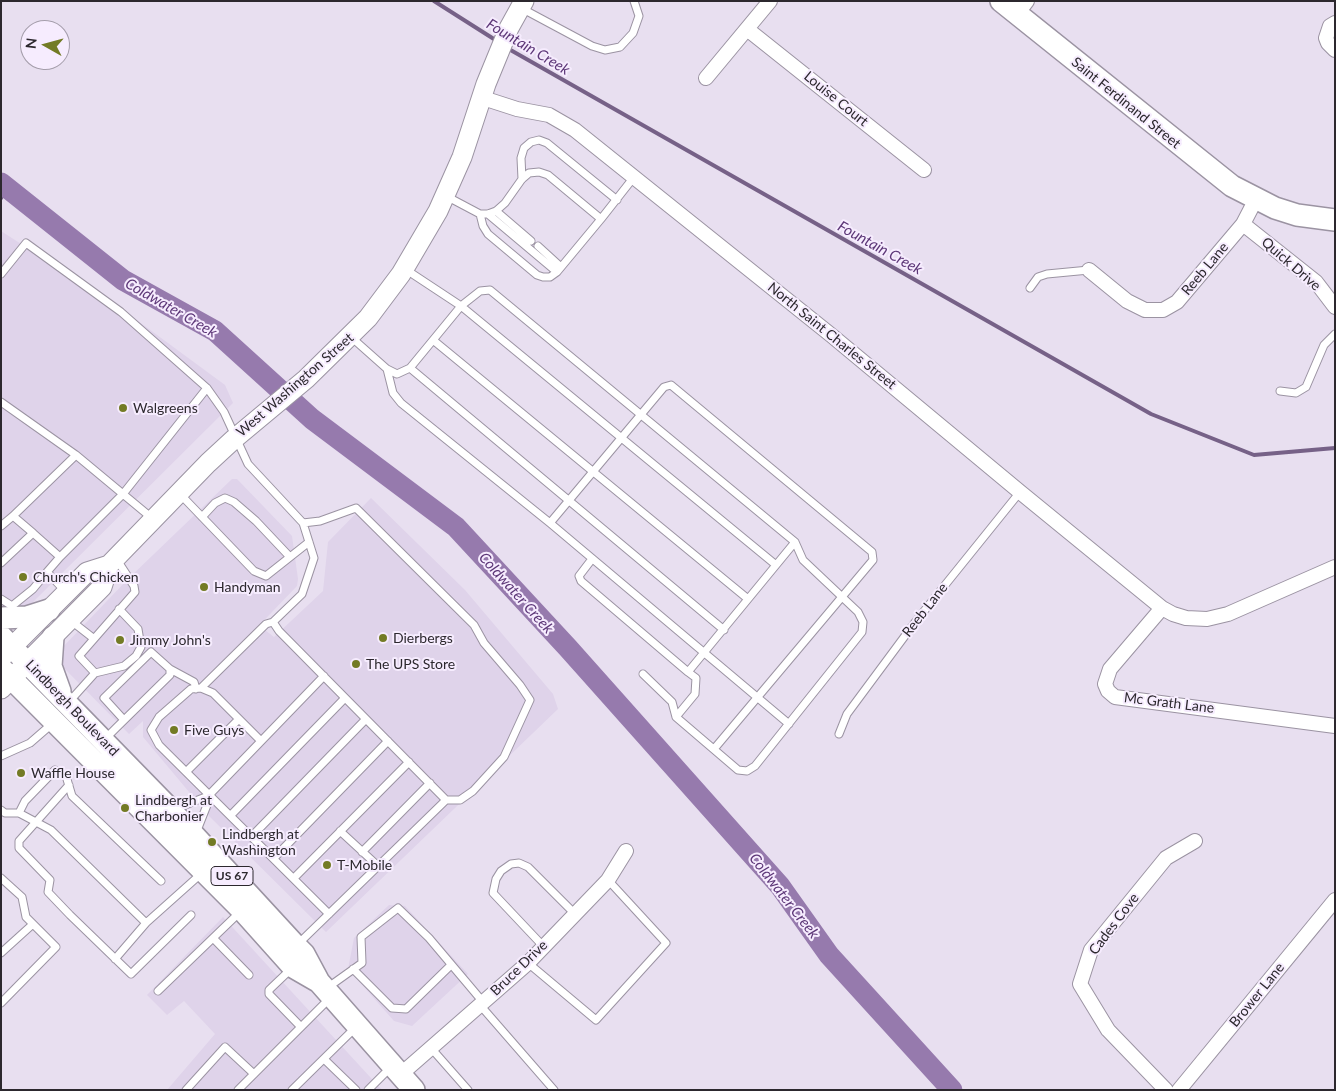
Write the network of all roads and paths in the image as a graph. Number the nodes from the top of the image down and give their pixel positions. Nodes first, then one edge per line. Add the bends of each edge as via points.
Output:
1 (634, 1) edge
2 (770, 1) edge
3 (522, 5) edge
4 (1015, 6) edge
5 (1335, 23) edge
6 (747, 29) junction
7 (1335, 50) edge
8 (706, 78) dead end
9 (485, 91) junction
10 (924, 170) dead end
11 (634, 177) junction
12 (522, 179) junction
13 (445, 196) junction
14 (1256, 199) junction
15 (617, 200) junction
16 (496, 211) junction
17 (480, 214) junction
18 (488, 214) junction
19 (601, 219) junction
20 (1335, 220) edge
21 (1243, 224) junction
22 (531, 241) dead end
23 (538, 246) dead end
24 (405, 268) junction
25 (559, 270) junction
26 (1089, 270) joint
27 (1, 274) edge
28 (1030, 288) dead end
29 (461, 306) junction
30 (1335, 307) edge
31 (1335, 334) edge
32 (351, 337) junction
33 (433, 340) junction
34 (410, 368) junction
35 (387, 369) junction
36 (207, 388) junction
37 (1280, 391) dead end
38 (1, 402) edge
39 (640, 414) junction
40 (620, 438) junction
41 (234, 439) junction
42 (76, 455) junction
43 (593, 472) junction
44 (1020, 492) junction
45 (123, 494) junction
46 (180, 494) junction
47 (569, 501) junction
48 (13, 516) junction
49 (202, 517) junction
50 (154, 519) junction
51 (303, 523) junction
52 (550, 523) junction
53 (1, 526) edge
54 (33, 533) junction
55 (309, 542) junction
56 (795, 542) junction
57 (290, 557) junction
58 (60, 558) junction
59 (592, 559) junction
60 (113, 562) junction
61 (1, 563) edge
62 (776, 566) junction
63 (1335, 568) edge
64 (47, 572) junction
65 (66, 592) junction
66 (842, 597) junction
67 (1, 599) edge
68 (748, 599) junction
69 (1162, 608) junction
70 (119, 609) junction
71 (49, 610) junction
72 (1, 618) edge
73 (70, 620) junction
74 (273, 622) junction
75 (724, 630) junction
76 (53, 637) junction
77 (93, 638) junction
78 (5, 647) edge
79 (704, 654) junction
80 (27, 662) junction
81 (170, 669) junction
82 (688, 672) junction
83 (95, 673) junction
84 (643, 674) dead end
85 (324, 676) junction
86 (5, 679) edge
87 (198, 688) junction
88 (345, 698) junction
89 (756, 698) junction
90 (65, 701) junction
91 (676, 717) junction
92 (239, 719) junction
93 (366, 719) junction
94 (124, 720) junction
95 (54, 722) junction
96 (789, 724) junction
97 (1335, 726) edge
98 (839, 734) dead end
99 (104, 740) junction
100 (260, 740) junction
101 (388, 741) junction
102 (714, 749) junction
103 (1, 756) edge
104 (409, 762) junction
105 (187, 771) junction
106 (430, 783) junction
107 (69, 785) junction
108 (210, 794) junction
109 (446, 800) junction
110 (168, 807) junction
111 (1, 810) edge
112 (19, 813) junction
113 (231, 815) junction
114 (36, 822) junction
115 (340, 831) junction
116 (195, 836) junction
117 (252, 836) junction
118 (1195, 842) dead end
119 (626, 851) dead end
120 (362, 852) junction
121 (274, 858) junction
122 (378, 866) junction
123 (204, 872) junction
124 (1, 878) edge
125 (294, 878) junction
126 (161, 880) dead end
127 (608, 880) junction
128 (1335, 900) edge
129 (242, 910) junction
130 (329, 914) junction
131 (575, 914) junction
132 (191, 915) dead end
133 (146, 923) junction
134 (33, 924) junction
135 (213, 938) junction
136 (296, 946) junction
137 (543, 946) junction
138 (1, 953) edge
139 (115, 959) junction
140 (528, 963) junction
141 (451, 965) junction
142 (293, 967) junction
143 (353, 969) junction
144 (249, 976) dead end
145 (325, 989) junction
146 (158, 991) dead end
147 (1, 1003) edge
148 (482, 1003) junction
149 (358, 1026) junction
150 (301, 1027) junction
151 (431, 1048) junction
152 (324, 1059) junction
153 (254, 1074) junction
154 (402, 1077) edge
155 (466, 1087) edge
156 (186, 1090) edge
157 (238, 1090) edge
158 (292, 1090) edge
159 (356, 1090) edge
160 (368, 1090) edge
161 (456, 1090) edge
162 (554, 1090) edge
163 (1166, 1090) edge
164 (1178, 1090) edge

1 - 3 lane via 639,16 633,33 620,47 605,50 592,46
2 - 6 street
3 - 9 main road, West Washington Street
4 - 14 main road, Saint Ferdinand Street via 1211,172
5 - 7 street via 1326,38
6 - 8 street
6 - 10 street, Louise Court
9 - 11 street, North Saint Charles Street via 549,115 575,130
9 - 13 main road, West Washington Street
11 - 15 lane
11 - 44 street, North Saint Charles Street via 832,335
12 - 15 lane via 524,148 539,140
12 - 16 lane
12 - 19 lane via 529,173 548,175
13 - 17 lane
13 - 24 main road, West Washington Street
14 - 20 main road, Saint Ferdinand Street via 1297,214
14 - 21 street, Reeb Lane
15 - 19 lane
16 - 18 lane
16 - 22 lane
17 - 18 lane
17 - 25 lane via 488,234 536,275 550,277
18 - 25 lane
19 - 25 lane
21 - 26 street, Reeb Lane via 1177,302 1163,310 1145,310 1127,301
21 - 30 street, Quick Drive via 1316,282
23 - 25 lane
24 - 29 lane
24 - 32 main road, West Washington Street
26 - 28 lane via 1047,274 1038,277
27 - 36 lane via 26,243 121,312
29 - 33 lane
29 - 39 lane via 480,290 490,290
29 - 40 lane
31 - 37 lane via 1324,345 1306,387 1296,393
32 - 35 lane
32 - 41 main road, West Washington Street
33 - 34 lane
33 - 43 lane
34 - 35 lane via 396,374
34 - 47 lane
35 - 52 lane via 392,393 401,403
36 - 41 lane via 224,412
36 - 45 lane
38 - 42 lane
39 - 40 lane
39 - 56 lane
39 - 66 lane via 664,387 671,386 872,552 873,560
40 - 43 lane
40 - 62 lane
41 - 46 main road, West Washington Street
41 - 51 lane via 248,464
42 - 45 lane
42 - 48 lane
43 - 47 lane
43 - 68 lane
44 - 69 street, North Saint Charles Street
44 - 98 lane, Reeb Lane via 916,621 847,714
45 - 50 lane
45 - 58 lane
46 - 49 lane
46 - 50 main road, West Washington Street
47 - 52 lane
47 - 75 lane
48 - 53 lane
48 - 54 lane
49 - 57 lane via 254,571 266,576
49 - 57 lane via 215,503 225,498 234,502
50 - 60 main road, West Washington Street
51 - 55 lane
51 - 109 lane via 320,521 356,508 474,625 484,643 530,700 504,757 473,791 460,800
52 - 59 lane
54 - 58 lane
54 - 61 lane
55 - 57 lane
55 - 74 lane via 314,558 302,594
56 - 62 lane
56 - 66 lane via 803,560
58 - 64 lane
59 - 79 lane
59 - 82 lane via 579,576 581,581
60 - 65 main road, West Washington Street via 87,572
60 - 70 lane via 134,586 135,592
60 - 73 main road, West Washington Street via 102,587
62 - 68 lane
63 - 69 street, North Saint Charles Street via 1228,614 1207,619 1186,618
64 - 65 lane
64 - 67 lane via 12,606
65 - 71 main road, West Washington Street
66 - 89 lane
66 - 96 lane via 864,622 862,632
68 - 75 lane
69 - 97 street, Mc Grath Lane via 1110,669 1105,684 1115,697
70 - 77 lane
70 - 83 lane via 138,629 141,647 124,666
71 - 72 main road
71 - 78 main road, West Washington Street
73 - 76 main road, West Washington Street
73 - 77 lane
74 - 85 lane
74 - 87 lane via 266,624
75 - 79 lane
76 - 80 main road, West Washington Street
76 - 90 main road via 51,666
77 - 83 lane via 79,656
78 - 80 main road, Lindbergh Boulevard / US 67
79 - 82 lane
79 - 89 lane
80 - 86 main road, West Washington Street
80 - 90 main road, Lindbergh Boulevard / US 67
81 - 87 lane via 194,682
81 - 94 lane via 170,675
81 - 94 lane via 151,652 104,698
82 - 91 lane via 696,678 695,694
83 - 90 lane
84 - 91 lane via 672,702
85 - 88 lane
85 - 100 lane
86 - 95 main road, Lindbergh Boulevard / US 67
87 - 92 lane via 213,693
87 - 105 lane via 190,689 151,730 159,745
88 - 93 lane
88 - 113 lane
89 - 96 lane
89 - 102 lane
90 - 99 main road, Lindbergh Boulevard / US 67
91 - 102 lane
92 - 100 lane
92 - 105 lane
93 - 101 lane
93 - 117 lane
94 - 99 lane
95 - 103 lane via 30,743
95 - 123 main road, Lindbergh Boulevard / US 67
96 - 102 lane via 755,766 747,771 738,770
99 - 110 main road, Lindbergh Boulevard / US 67
100 - 108 lane
101 - 104 lane
101 - 121 lane
104 - 106 lane
104 - 115 lane
105 - 108 lane
106 - 109 lane
106 - 120 lane
107 - 112 lane via 66,776 55,770 25,801
107 - 114 lane
107 - 126 lane via 72,796
108 - 110 lane via 185,805
108 - 113 lane
108 - 116 lane
109 - 122 lane
110 - 116 main road, Lindbergh Boulevard / US 67
111 - 112 lane
112 - 114 lane
113 - 117 lane
114 - 133 lane via 51,830
114 - 139 lane via 19,841 20,848 50,880 48,892
115 - 120 lane
115 - 125 lane
116 - 136 main road, Lindbergh Boulevard / US 67
117 - 121 lane
118 - 163 street, Cades Cove via 1166,858 1091,950 1080,984 1108,1030
119 - 127 street, Bruce Drive
120 - 122 lane
121 - 125 lane
122 - 130 lane
123 - 129 main road, Lindbergh Boulevard / US 67
123 - 133 lane
124 - 134 lane via 22,897 26,917
125 - 130 lane
127 - 131 street, Bruce Drive
127 - 140 lane via 666,943 596,1020
128 - 164 street, Brower Lane
129 - 135 lane
129 - 142 main road, Lindbergh Boulevard / US 67
130 - 136 lane
131 - 137 street, Bruce Drive
131 - 137 lane via 528,867 511,864 501,871 493,893
132 - 139 lane via 131,974
133 - 139 lane
134 - 138 lane
134 - 147 lane via 56,947
135 - 144 lane
135 - 146 lane
136 - 145 main road, Lindbergh Boulevard / US 67
137 - 140 street, Bruce Drive
140 - 148 street, Bruce Drive
141 - 143 lane via 406,1008 392,1008
141 - 143 lane via 398,908 362,937 362,963
141 - 148 lane
142 - 145 main road, Lindbergh Boulevard / US 67
142 - 150 lane via 269,990 269,994
143 - 145 lane
145 - 149 main road, Lindbergh Boulevard / US 67
145 - 150 lane
148 - 151 street, Bruce Drive
148 - 162 lane
149 - 152 lane
149 - 154 main road, US 67
150 - 153 lane
151 - 154 street, Bruce Drive
151 - 155 lane
152 - 158 lane
152 - 159 lane
153 - 156 lane via 225,1047
153 - 157 lane
154 - 160 lane
155 - 161 lane

